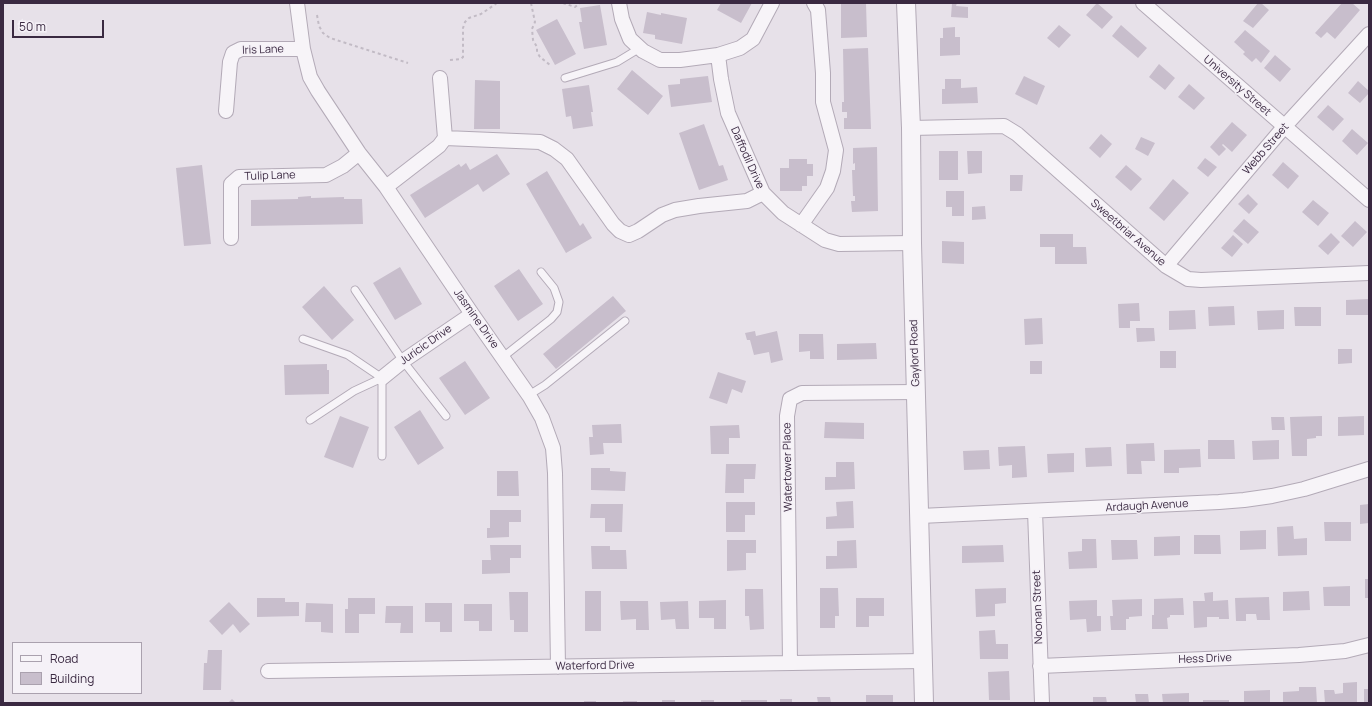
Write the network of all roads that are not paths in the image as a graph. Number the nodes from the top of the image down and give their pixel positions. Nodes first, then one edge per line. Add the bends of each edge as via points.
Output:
1 (298, 3) edge
2 (619, 3) edge
3 (772, 3) edge
4 (814, 3) edge
5 (906, 3) edge
6 (1143, 3) edge
7 (1369, 34) edge
8 (640, 48) junction
9 (303, 49) junction
10 (718, 55) junction
11 (440, 78) dead end
12 (565, 78) dead end
13 (226, 111) dead end
14 (911, 128) junction
15 (1284, 128) junction
16 (445, 138) junction
17 (359, 152) junction
18 (386, 187) junction
19 (763, 193) junction
20 (1369, 200) edge
21 (801, 225) junction
22 (231, 238) dead end
23 (912, 243) junction
24 (1166, 266) junction
25 (541, 272) dead end
26 (1369, 273) edge
27 (355, 290) dead end
28 (472, 314) junction
29 (624, 321) dead end
30 (303, 339) dead end
31 (503, 357) junction
32 (403, 361) junction
33 (382, 378) junction
34 (916, 392) junction
35 (529, 395) junction
36 (446, 416) dead end
37 (310, 420) dead end
38 (382, 456) dead end
39 (1369, 469) edge
40 (1035, 512) junction
41 (920, 516) junction
42 (1369, 645) edge
43 (923, 661) junction
44 (790, 663) junction
45 (1040, 666) junction
46 (558, 667) junction
47 (268, 671) dead end
48 (924, 703) edge
49 (1042, 703) edge

1 - 9 street, Jasmine Drive
2 - 8 street via 630,39
3 - 10 street via 753,39 740,48
4 - 21 street via 818,10 823,102 836,150 827,188
5 - 14 street, Gaylord Road
6 - 15 street, University Street
7 - 15 street, Webb Street
8 - 10 street via 660,60
8 - 12 lane via 617,62
9 - 13 street, Iris Lane via 240,49 233,53
9 - 17 street, Jasmine Drive via 310,77
10 - 19 street, Daffodil Drive via 728,113
11 - 16 street
14 - 23 street, Gaylord Road
14 - 24 street, Sweetbriar Avenue via 1004,126 1017,134
15 - 20 street, University Street
15 - 24 street, Webb Street
16 - 18 street via 439,146
16 - 19 street via 540,142 554,149 567,159 613,224 629,235 675,210 747,201
17 - 18 street, Jasmine Drive
17 - 22 street, Tulip Lane via 343,166 326,175 239,177 231,184
18 - 28 street, Jasmine Drive
19 - 21 street, Daffodil Drive via 783,213
21 - 23 street, Daffodil Drive via 825,240 839,244
23 - 34 street, Gaylord Road
24 - 26 street, Sweetbriar Avenue via 1188,279 1201,280
25 - 31 lane via 554,288 559,302 557,312
27 - 32 lane
28 - 31 street, Jasmine Drive
28 - 32 street, Juricic Drive
29 - 35 lane
30 - 33 lane via 348,356
31 - 35 street, Jasmine Drive
32 - 33 street, Juricic Drive
32 - 36 lane
33 - 37 lane via 354,391
33 - 38 lane
34 - 41 street, Gaylord Road
34 - 44 street, Watertower Place via 802,393 790,400 787,416
35 - 46 street, Jasmine Drive via 542,418 553,448
39 - 40 street, Ardaugh Avenue via 1304,490 1260,498
40 - 41 street, Ardaugh Avenue
40 - 45 street, Noonan Street
41 - 43 street, Gaylord Road
42 - 45 street, Hess Drive via 1345,651 1299,655
43 - 44 street, Waterford Drive
43 - 48 street, Gaylord Road
44 - 46 street, Waterford Drive
45 - 49 street, Noonan Street
46 - 47 street, Waterford Drive

